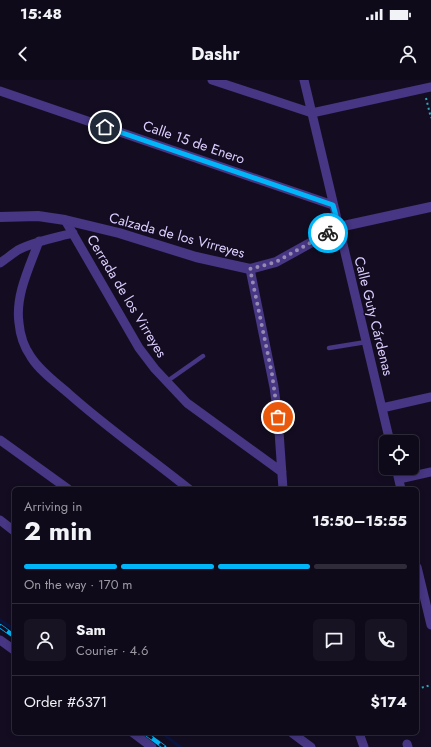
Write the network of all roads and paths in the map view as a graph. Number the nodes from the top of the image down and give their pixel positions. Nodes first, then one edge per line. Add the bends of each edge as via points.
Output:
1 (212, 80) edge
2 (304, 80) edge
3 (427, 88) edge
4 (0, 91) edge
5 (312, 113) junction
6 (431, 118) edge
7 (333, 205) junction
8 (431, 207) edge
9 (0, 217) edge
10 (66, 220) junction
11 (339, 227) junction
12 (73, 233) junction
13 (39, 241) junction
14 (0, 263) edge
15 (250, 269) junction
16 (366, 342) junction
17 (329, 348) dead end
18 (203, 356) dead end
19 (166, 382) junction
20 (431, 397) edge
21 (382, 408) junction
22 (388, 435) edge
23 (0, 440) edge
24 (282, 472) junction
25 (431, 472) edge
26 (398, 475) edge
27 (399, 479) junction
28 (65, 487) edge
29 (186, 487) edge
30 (283, 487) edge
31 (401, 487) edge
32 (0, 520) edge
33 (12, 529) edge
34 (419, 575) edge
35 (431, 625) edge
36 (0, 640) edge
37 (12, 649) edge
38 (431, 685) edge
39 (419, 689) edge
40 (136, 735) edge
41 (295, 735) edge
42 (360, 735) edge
43 (152, 747) edge
44 (312, 747) edge
45 (364, 747) edge

1 - 5 street
2 - 5 street, Calle Guty Cárdenas
3 - 5 street
3 - 6 path
4 - 7 street, Calle 15 de Enero
5 - 7 street, Calle Guty Cárdenas
7 - 11 street, Calle Guty Cárdenas
8 - 11 street, Calzada de los Virreyes
9 - 10 street, Calzada de los Virreyes via 38,216
10 - 12 street, Cerrada de los Virreyes
10 - 15 street, Calzada de los Virreyes via 196,257
11 - 15 street, Calzada de los Virreyes via 276,262
11 - 16 street, Calle Guty Cárdenas
12 - 13 street
12 - 19 street, Cerrada de los Virreyes via 139,348
13 - 14 street via 16,251
13 - 29 street via 26,274 18,311 22,341 31,357 46,374 90,412
15 - 24 street via 274,387
16 - 17 lane
16 - 21 street, Calle Guty Cárdenas
18 - 19 lane
19 - 24 street, Cerrada de los Virreyes via 187,403
20 - 21 street
21 - 22 street, Calle Guty Cárdenas
23 - 28 street
24 - 30 street
25 - 27 street
26 - 27 street
27 - 31 street
32 - 33 street
34 - 35 street
36 - 37 street
38 - 39 path
40 - 43 street
41 - 44 street
42 - 45 street

